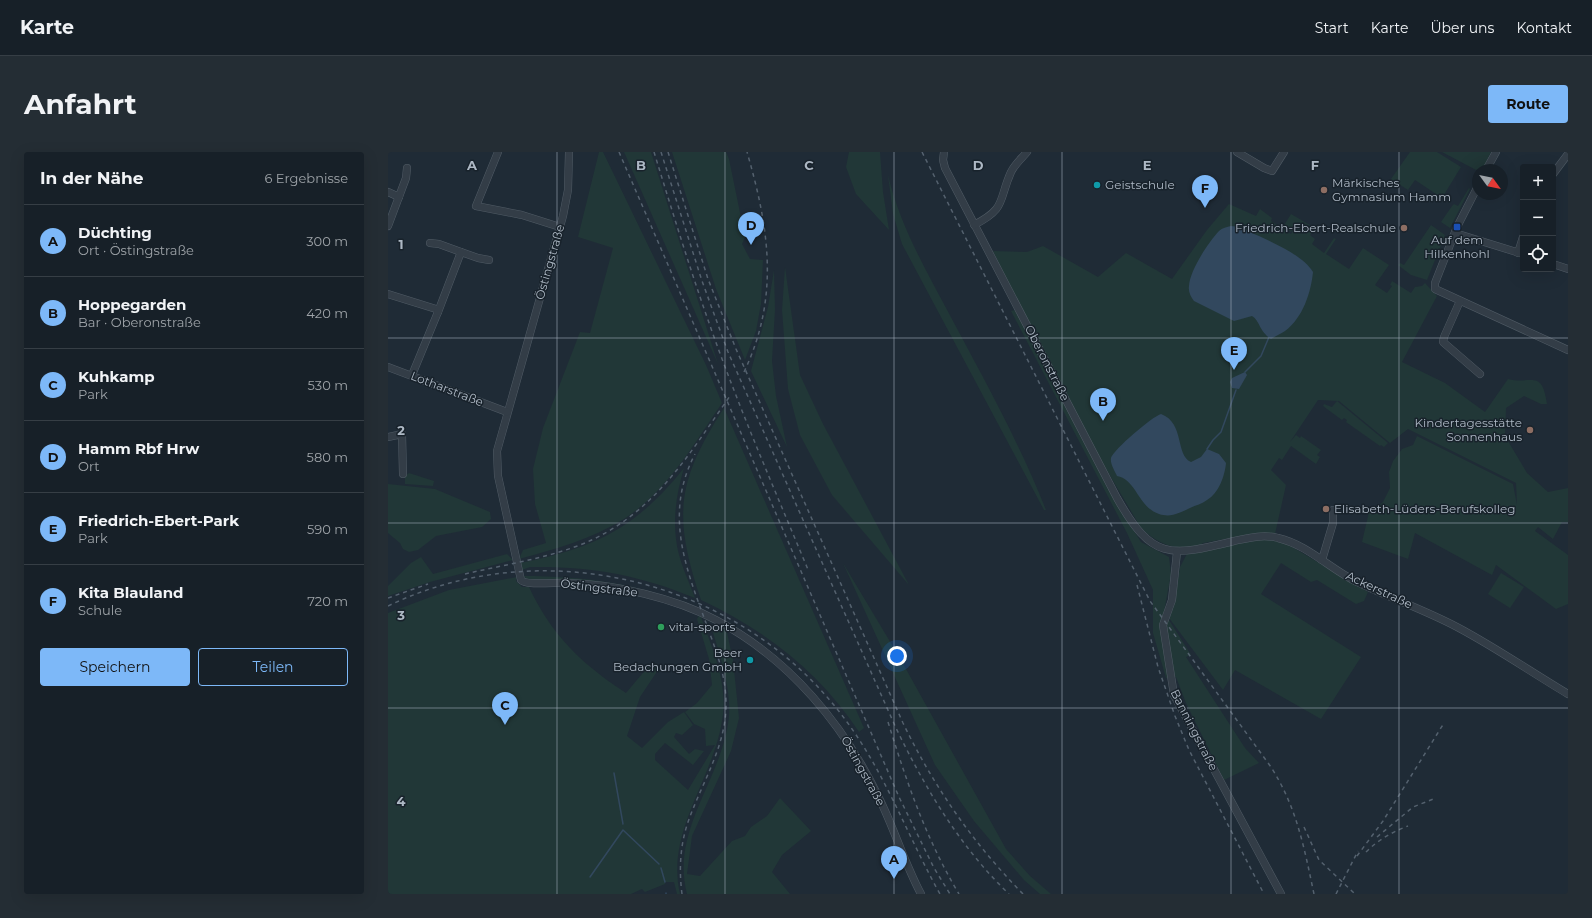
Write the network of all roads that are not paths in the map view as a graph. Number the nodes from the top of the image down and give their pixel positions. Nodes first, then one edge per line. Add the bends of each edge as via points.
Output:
1 (498, 152) edge
2 (569, 152) edge
3 (944, 152) edge
4 (1027, 152) edge
5 (1238, 152) edge
6 (1284, 152) edge
7 (1496, 152) edge
8 (1568, 154) edge
9 (1489, 164) edge
10 (407, 168) dead end
11 (1556, 170) edge
12 (388, 192) edge
13 (399, 197) junction
14 (1472, 198) edge
15 (974, 225) junction
16 (388, 226) edge
17 (560, 227) junction
18 (1454, 233) junction
19 (430, 243) dead end
20 (461, 252) junction
21 (1520, 253) edge
22 (488, 260) dead end
23 (1556, 265) edge
24 (1568, 269) edge
25 (388, 294) edge
26 (1460, 301) junction
27 (438, 312) junction
28 (1568, 350) edge
29 (388, 367) edge
30 (1480, 374) dead end
31 (412, 375) junction
32 (507, 412) junction
33 (388, 437) edge
34 (403, 474) dead end
35 (1333, 510) dead end
36 (1177, 552) junction
37 (1322, 560) junction
38 (1568, 694) edge
39 (921, 894) edge
40 (1281, 894) edge

1 - 17 street via 476,206 522,215
2 - 17 street, Östingstraße via 568,190
3 - 15 street, Oberonstraße via 945,168
4 - 15 street via 1011,172 997,209 990,217
5 - 6 street via 1272,171
7 - 9 street
8 - 11 street
10 - 13 street
12 - 13 street
13 - 16 street
14 - 18 street
15 - 36 street, Oberonstraße via 1128,517 1146,539
17 - 32 street, Östingstraße
18 - 21 street
18 - 26 street via 1434,287
19 - 20 street
20 - 22 street
20 - 27 street
23 - 24 street
25 - 27 street via 436,308
26 - 28 street
26 - 30 street via 1443,342
27 - 31 street
29 - 31 street, Lotharstraße
31 - 32 street, Lotharstraße
32 - 39 street, Östingstraße via 496,461 522,582 584,584 649,595 716,620 746,638 796,680 837,725 880,801
33 - 34 street via 402,434
35 - 37 street
36 - 37 street, Ackerstraße via 1200,550 1252,537 1269,537 1292,542
36 - 40 street, Banningstraße via 1172,600 1163,625 1174,695
37 - 38 street, Ackerstraße via 1357,582 1456,626

